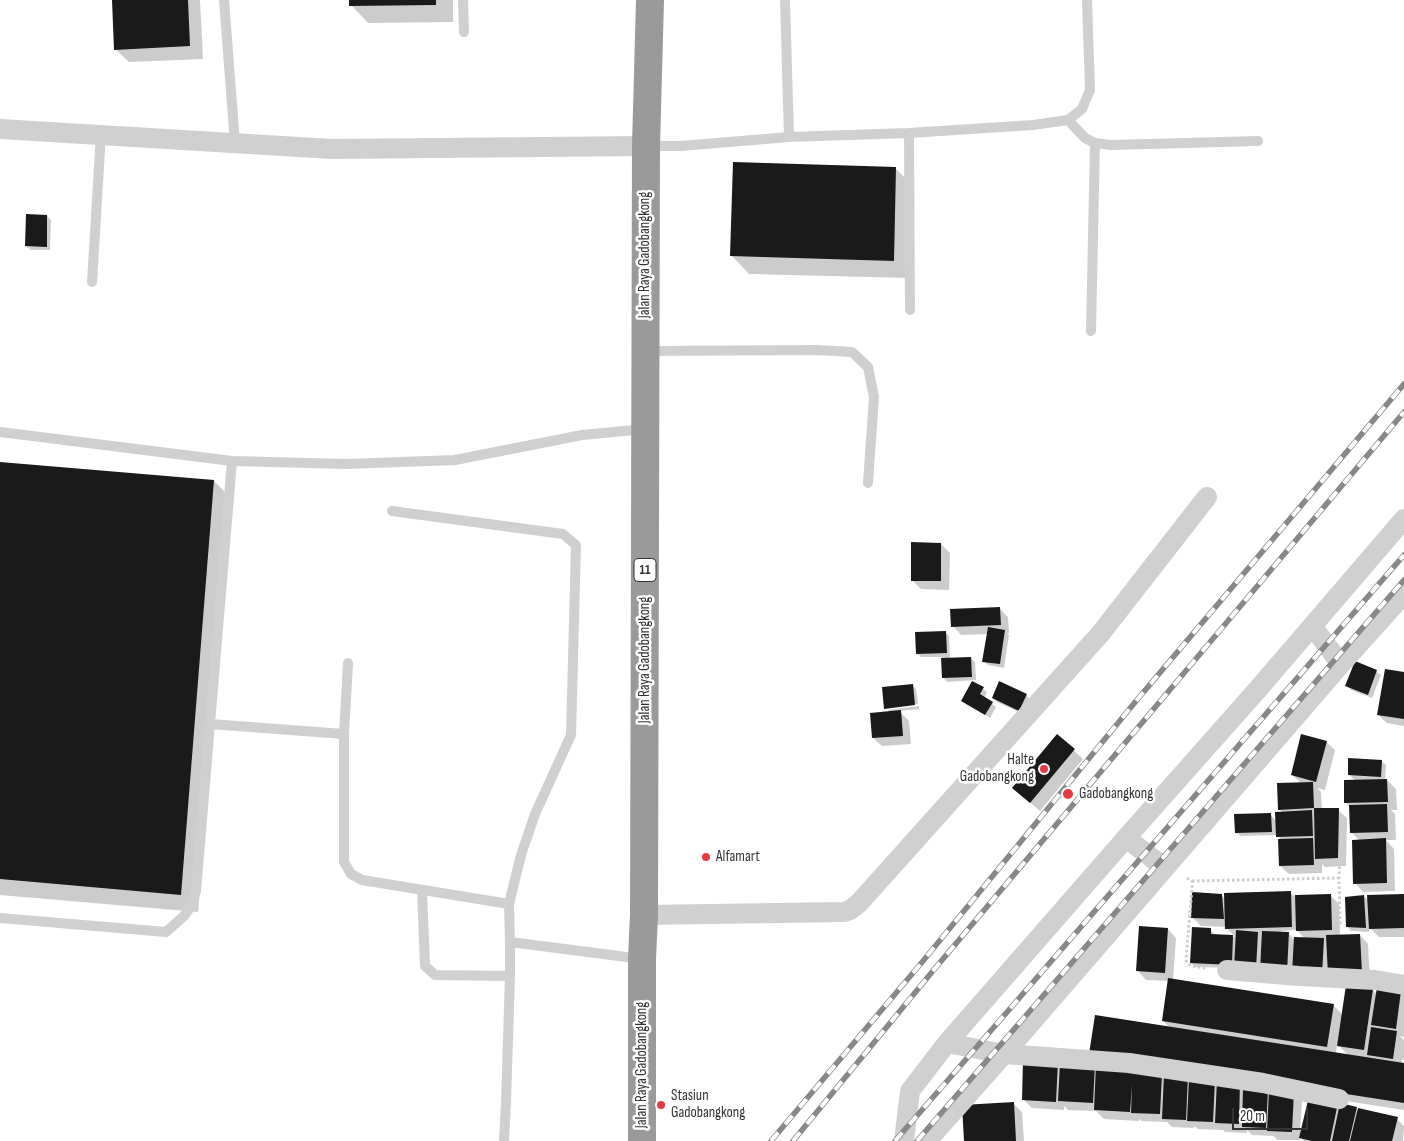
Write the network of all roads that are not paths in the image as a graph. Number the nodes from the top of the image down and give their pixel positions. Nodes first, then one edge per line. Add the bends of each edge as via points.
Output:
1 (224, 0) edge
2 (463, 0) edge
3 (650, 0) edge
4 (785, 0) edge
5 (1087, 0) edge
6 (464, 32) dead end
7 (1068, 120) junction
8 (0, 129) edge
9 (909, 133) junction
10 (101, 134) junction
11 (788, 137) junction
12 (1258, 141) dead end
13 (235, 143) junction
14 (1095, 143) junction
15 (646, 146) junction
16 (92, 282) dead end
17 (910, 310) dead end
18 (1091, 332) dead end
19 (645, 352) junction
20 (646, 429) junction
21 (0, 432) edge
22 (232, 461) junction
23 (868, 482) dead end
24 (1207, 497) dead end
25 (392, 511) dead end
26 (1404, 519) edge
27 (1404, 594) edge
28 (1312, 626) junction
29 (348, 663) dead end
30 (1341, 664) junction
31 (210, 724) junction
32 (344, 734) junction
33 (1126, 838) junction
34 (1165, 868) junction
35 (422, 890) junction
36 (509, 904) junction
37 (644, 915) junction
38 (0, 918) edge
39 (510, 942) junction
40 (642, 959) junction
41 (1227, 970) road end
42 (510, 976) junction
43 (1404, 985) edge
44 (947, 1043) junction
45 (1004, 1054) junction
46 (1339, 1099) dead end
47 (504, 1141) edge
48 (642, 1141) edge
49 (904, 1141) edge
50 (927, 1141) edge

1 - 13 lane
2 - 6 lane
3 - 15 highway, Jalan Raya Gadobangkong / 11
4 - 11 lane
5 - 7 lane via 1090,90 1082,109
7 - 9 lane
7 - 14 lane via 1085,138
8 - 10 street
9 - 11 lane
9 - 17 lane
10 - 13 street
10 - 16 lane
11 - 15 lane
12 - 14 lane
13 - 15 street via 332,149
14 - 18 lane
15 - 19 highway, Jalan Raya Gadobangkong / 11
19 - 20 highway, Jalan Raya Gadobangkong / 11
19 - 23 lane via 852,352 868,367 874,397
20 - 22 lane via 582,435 454,460 348,464
20 - 37 highway, Jalan Raya Gadobangkong / 11
21 - 22 lane
22 - 31 lane
24 - 37 street via 1101,633 850,910
25 - 36 lane via 563,534 576,545 571,735 535,814
26 - 28 street
27 - 30 street
28 - 30 street
28 - 33 street
29 - 32 lane
30 - 34 street
31 - 32 lane
31 - 38 lane via 196,891 184,916 166,932
32 - 35 lane via 344,862 351,874 362,880
33 - 34 street
33 - 44 street
34 - 45 street
35 - 36 lane
35 - 42 lane via 425,966 435,975
36 - 39 lane
37 - 40 highway, Jalan Raya Gadobangkong / 11
39 - 40 lane
39 - 42 lane
40 - 48 highway, Jalan Raya Gadobangkong / 11
41 - 43 street via 1375,980
42 - 47 lane
44 - 45 street
44 - 49 street via 910,1091
45 - 46 street via 1129,1063 1263,1083
45 - 50 street

